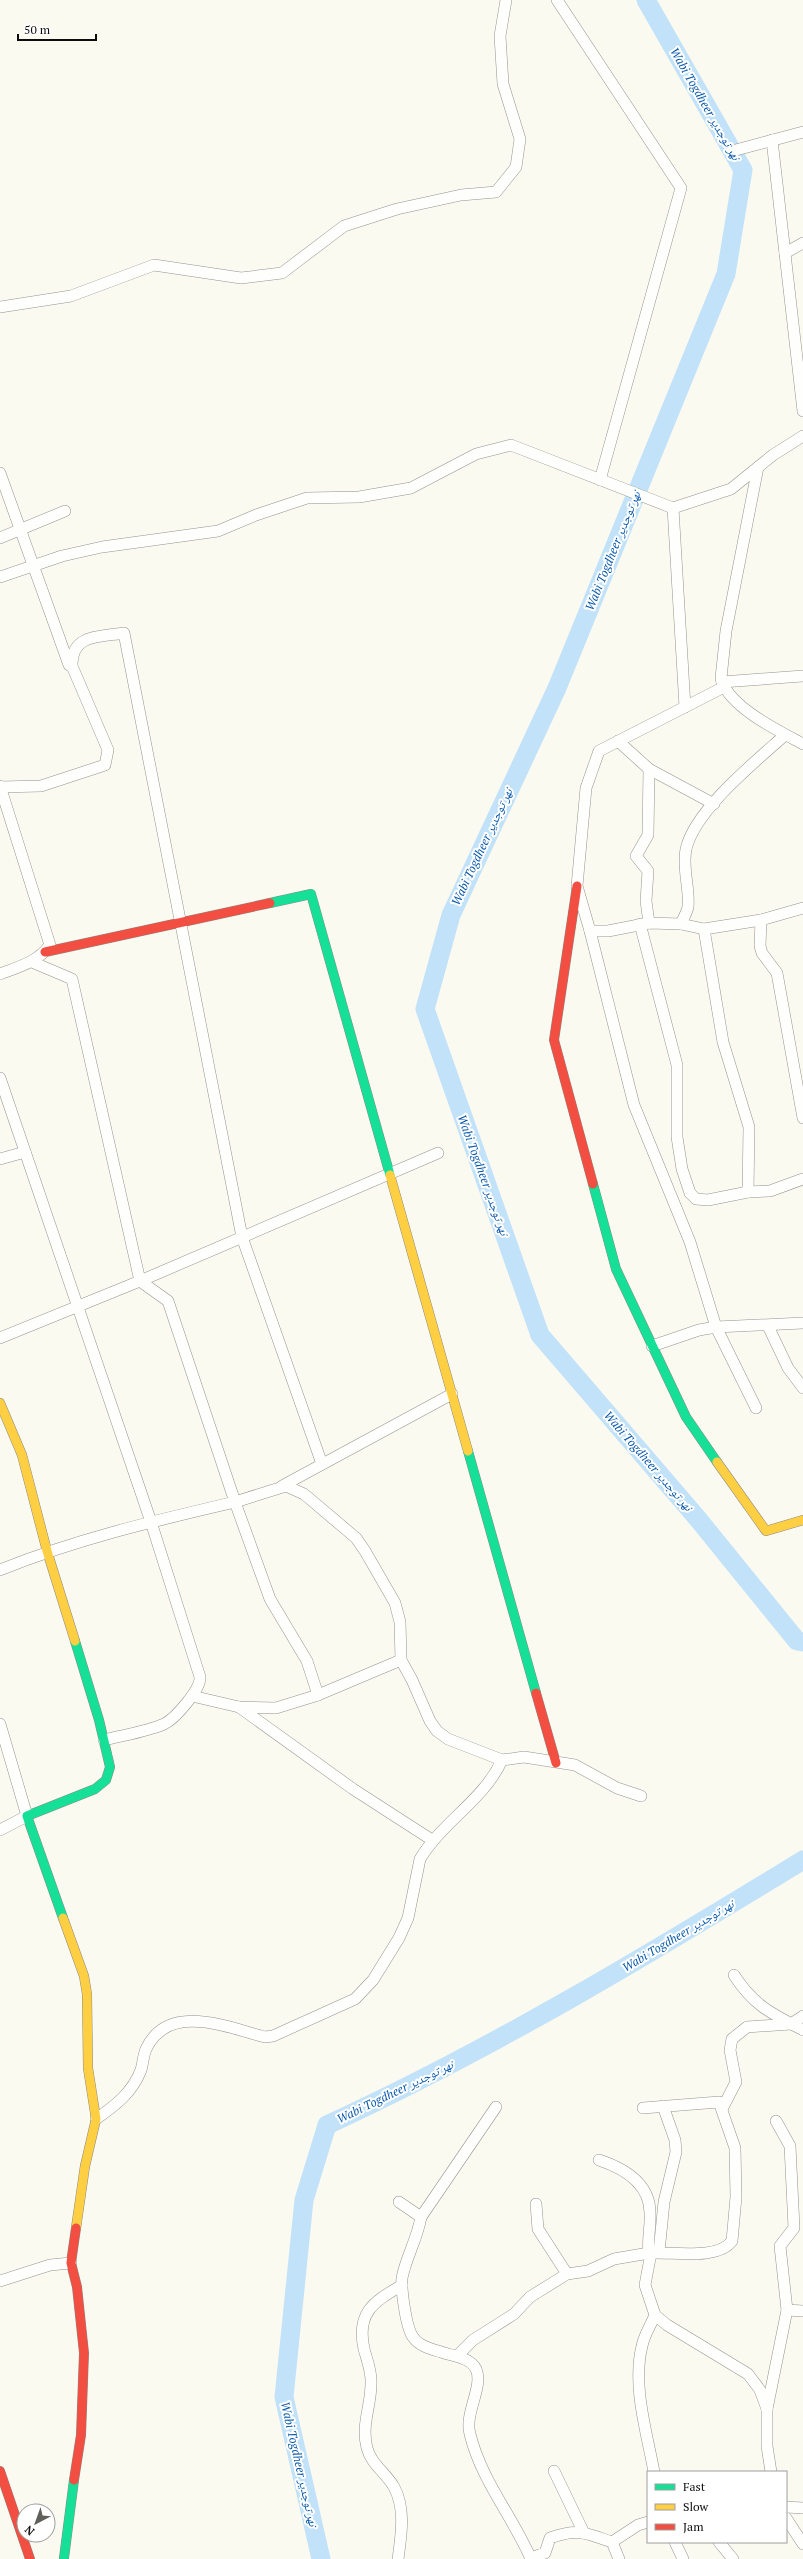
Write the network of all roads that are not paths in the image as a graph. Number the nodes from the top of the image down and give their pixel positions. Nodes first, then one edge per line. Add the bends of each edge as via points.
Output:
1 (506, 0) edge
2 (557, 0) edge
3 (803, 132) edge
4 (772, 140) junction
5 (732, 150) dead end
6 (803, 243) edge
7 (785, 253) junction
8 (0, 307) edge
9 (803, 411) edge
10 (803, 436) edge
11 (758, 467) junction
12 (0, 473) edge
13 (600, 480) junction
14 (673, 508) junction
15 (65, 511) dead end
16 (20, 530) junction
17 (0, 538) edge
18 (34, 566) junction
19 (0, 577) edge
20 (803, 676) edge
21 (723, 685) junction
22 (685, 707) junction
23 (784, 734) junction
24 (618, 741) junction
25 (803, 744) edge
26 (106, 765) junction
27 (649, 769) junction
28 (0, 787) edge
29 (714, 804) junction
30 (577, 886) junction
31 (803, 908) edge
32 (762, 920) junction
33 (181, 922) junction
34 (644, 924) junction
35 (681, 924) junction
36 (704, 929) junction
37 (590, 931) junction
38 (45, 952) junction
39 (32, 962) junction
40 (0, 974) edge
41 (0, 1078) edge
42 (803, 1118) edge
43 (25, 1152) junction
44 (438, 1153) dead end
45 (0, 1159) edge
46 (390, 1174) junction
47 (803, 1179) edge
48 (748, 1192) junction
49 (242, 1237) junction
50 (140, 1281) junction
51 (77, 1306) junction
52 (803, 1323) edge
53 (768, 1326) junction
54 (716, 1327) junction
55 (0, 1338) edge
56 (652, 1346) junction
57 (802, 1387) edge
58 (452, 1394) junction
59 (803, 1398) edge
60 (0, 1403) edge
61 (756, 1408) dead end
62 (322, 1464) junction
63 (282, 1486) junction
64 (234, 1502) junction
65 (802, 1520) edge
66 (151, 1522) junction
67 (47, 1551) junction
68 (0, 1570) edge
69 (401, 1660) junction
70 (318, 1695) junction
71 (192, 1696) junction
72 (239, 1707) junction
73 (0, 1724) edge
74 (104, 1740) junction
75 (502, 1760) junction
76 (556, 1763) junction
77 (641, 1796) dead end
78 (27, 1816) junction
79 (0, 1830) edge
80 (432, 1840) junction
81 (734, 1975) dead end
82 (803, 2016) edge
83 (791, 2024) junction
84 (803, 2030) edge
85 (664, 2106) junction
86 (496, 2107) dead end
87 (643, 2108) dead end
88 (722, 2109) junction
89 (96, 2119) junction
90 (776, 2121) dead end
91 (599, 2160) dead end
92 (400, 2202) dead end
93 (536, 2204) dead end
94 (421, 2217) junction
95 (799, 2227) edge
96 (653, 2253) junction
97 (71, 2263) junction
98 (567, 2274) junction
99 (0, 2281) edge
100 (402, 2285) junction
101 (787, 2310) junction
102 (803, 2310) edge
103 (655, 2315) junction
104 (458, 2355) junction
105 (767, 2409) junction
106 (0, 2471) edge
107 (554, 2471) dead end
108 (654, 2471) edge
109 (771, 2471) edge
110 (787, 2507) edge
111 (803, 2508) edge
112 (787, 2520) edge
113 (647, 2522) edge
114 (583, 2531) junction
115 (612, 2542) junction
116 (675, 2543) edge
117 (720, 2543) edge
118 (803, 2544) edge
119 (64, 2558) edge
120 (30, 2559) edge
121 (398, 2559) edge
122 (531, 2559) edge
123 (619, 2559) edge
124 (683, 2559) edge
125 (733, 2559) edge

1 - 8 street via 500,36 504,84 520,139 516,167 496,192 461,195 401,208 344,226 282,273 241,278 154,265 71,296
2 - 13 street via 681,188
3 - 4 street
4 - 5 street
4 - 7 street
6 - 7 street
7 - 9 street
10 - 11 street
11 - 14 street via 732,489
11 - 21 street via 726,631
12 - 16 street
13 - 14 street
13 - 18 street via 510,445 476,454 410,488 359,497 307,498 256,514 218,531 102,547 62,556
14 - 22 street
15 - 16 street
16 - 17 street
16 - 18 street
18 - 19 street
18 - 26 street
20 - 21 street
21 - 22 street
21 - 23 street via 749,712 770,728
22 - 24 street
23 - 25 street
23 - 29 street via 734,781
24 - 27 street
24 - 30 street via 599,751 586,788
26 - 28 street via 41,786
26 - 33 street via 108,750 72,666 72,654 78,644 86,639 124,633
27 - 29 street
27 - 34 street via 648,835 636,856 648,871
28 - 38 street via 50,945
29 - 35 street via 695,825 686,849 684,872 688,908
30 - 37 street
30 - 56 main road via 554,1040 616,1270
31 - 32 street
32 - 36 street
32 - 42 street via 760,946 762,953 777,973
33 - 38 main road
33 - 46 main road via 311,894
33 - 49 street
34 - 35 street
34 - 37 street via 608,931
34 - 48 street via 677,1065 677,1137 688,1188 696,1199 708,1200
35 - 36 street
36 - 48 street via 723,1042 749,1127
37 - 54 street via 634,1105 690,1242
38 - 39 street
39 - 40 street
39 - 50 street via 72,979
41 - 43 street
43 - 45 street
43 - 51 street
44 - 46 street
46 - 49 street
46 - 58 main road
47 - 48 street via 770,1191
49 - 50 street
49 - 62 street
50 - 51 street
50 - 64 street via 168,1301
51 - 55 street
51 - 66 street
52 - 53 street
53 - 54 street
53 - 57 street via 788,1368
54 - 56 street
54 - 61 street
56 - 65 main road via 686,1417 766,1531
57 - 59 street
58 - 62 street
58 - 76 main road
60 - 67 main road via 22,1455
62 - 63 street
63 - 64 street
63 - 69 street via 304,1494 356,1538 395,1603 400,1622
64 - 66 street
64 - 70 street via 270,1599 307,1661
66 - 67 street
66 - 71 street via 200,1676 200,1683
67 - 68 street
67 - 74 main road
69 - 70 street
69 - 75 street via 437,1731 448,1739
70 - 72 street via 276,1708
71 - 72 street
71 - 74 street via 165,1724
72 - 80 street via 353,1789
73 - 78 street
74 - 78 main road via 110,1767 106,1780 95,1789
75 - 76 street via 524,1757
75 - 80 street via 489,1782 462,1813
76 - 77 street via 576,1765 617,1788
78 - 79 street
78 - 89 main road via 84,1976 87,1994 88,2068
80 - 89 street via 420,1859 408,1918 399,1938 373,1980 355,1999 273,2036 265,2037 212,2023 192,2021 164,2027 146,2050 135,2084 120,2103
81 - 83 street via 757,2004
82 - 83 street
83 - 84 street
83 - 88 street via 747,2027 732,2039 730,2050 736,2082
85 - 87 street
85 - 88 street via 719,2102
85 - 96 street via 675,2140 676,2152
86 - 94 street
88 - 96 street via 735,2148 736,2197 732,2241 728,2247 712,2252
89 - 97 main road via 85,2166
90 - 95 street via 790,2146
91 - 96 street via 620,2168 644,2189 650,2213
92 - 94 street
93 - 98 street via 538,2229
94 - 100 street
95 - 101 street via 780,2246
96 - 98 street via 614,2259 588,2271
96 - 103 street via 645,2284
97 - 99 street via 50,2265
97 - 119 main road via 84,2353 81,2435 68,2513
98 - 104 street via 530,2297 514,2314 473,2340
100 - 104 street via 412,2337 425,2347
100 - 121 street via 369,2308 363,2322 364,2347 371,2384 365,2421 366,2441 372,2460 394,2487 399,2502 402,2520
101 - 102 street
101 - 105 street
103 - 105 street via 667,2325 748,2374 760,2390
103 - 108 street via 642,2346 639,2367 640,2392
104 - 122 street via 477,2370 476,2392 468,2428 470,2437 491,2487 523,2538
105 - 109 street
106 - 120 main road
107 - 114 street
110 - 111 street
112 - 118 street
113 - 115 street via 638,2525
114 - 115 street
114 - 122 street via 550,2538 545,2553
115 - 123 street
116 - 124 street
117 - 125 street

